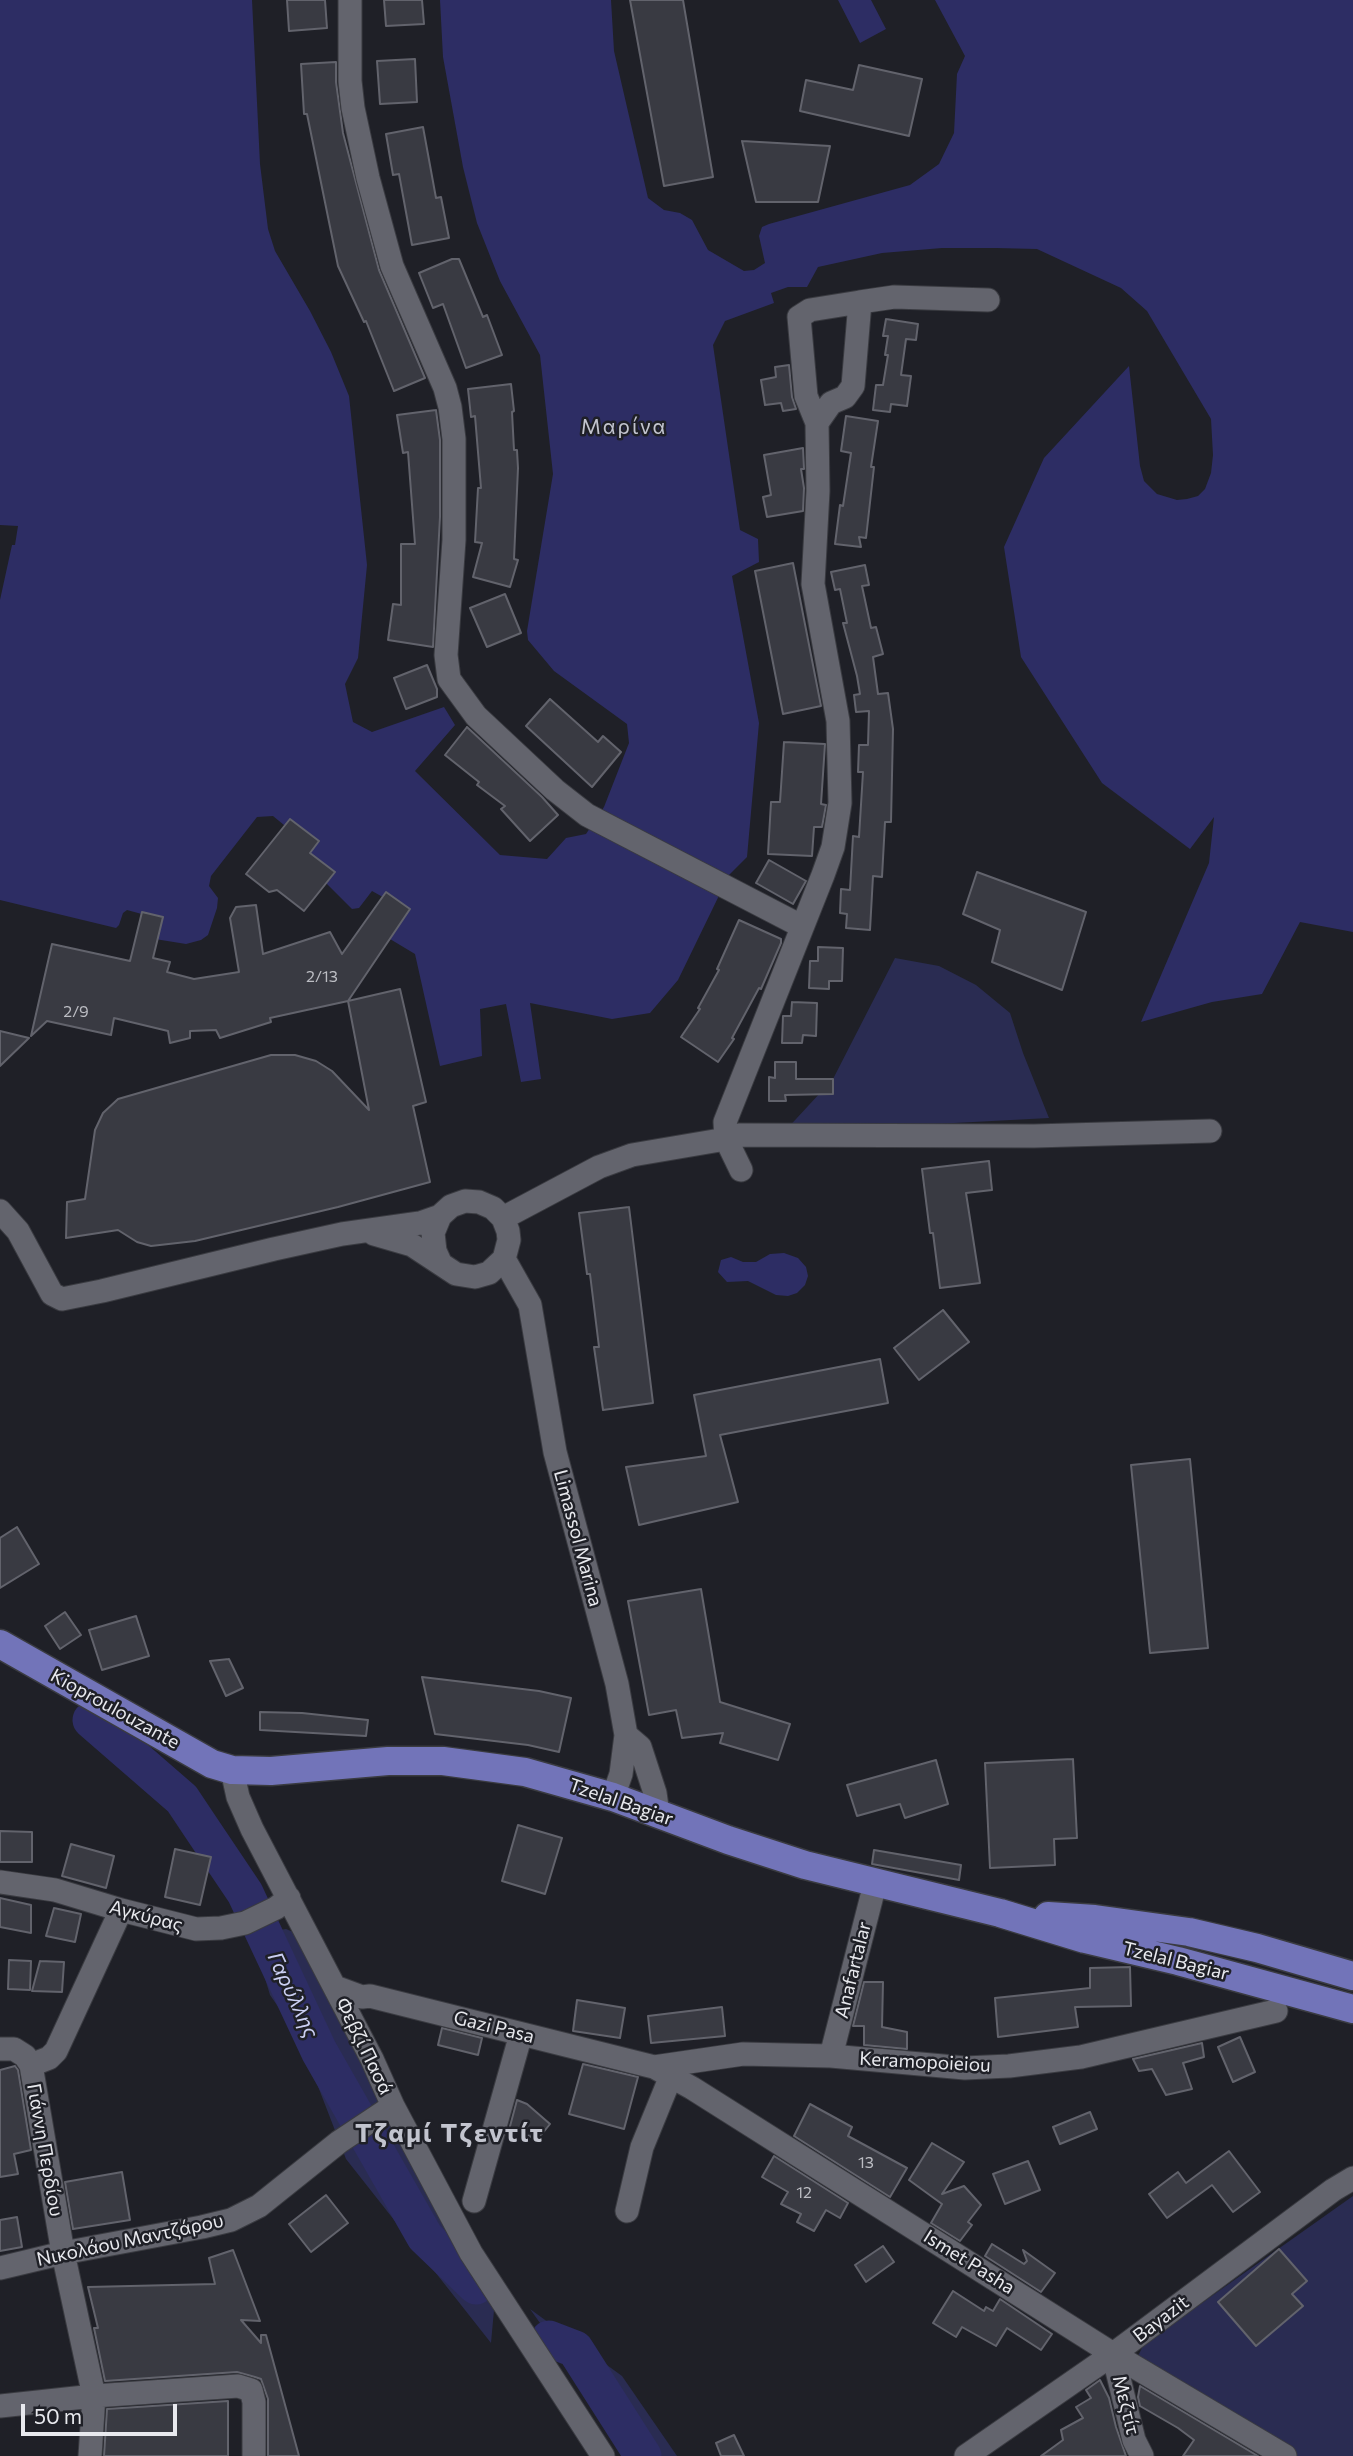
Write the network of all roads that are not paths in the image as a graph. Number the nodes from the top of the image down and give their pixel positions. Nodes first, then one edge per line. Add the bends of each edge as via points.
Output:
1 (350, 0) edge
2 (988, 300) dead end
3 (860, 302) junction
4 (817, 423) junction
5 (801, 926) junction
6 (1209, 1137) dead end
7 (726, 1139) junction
8 (741, 1170) dead end
9 (0, 1211) edge
10 (440, 1216) junction
11 (503, 1218) junction
12 (364, 1232) junction
13 (504, 1258) junction
14 (440, 1262) junction
15 (0, 1644) edge
16 (626, 1734) junction
17 (232, 1770) junction
18 (613, 1797) junction
19 (658, 1814) junction
20 (0, 1882) edge
21 (875, 1884) junction
22 (282, 1903) junction
23 (121, 1910) junction
24 (1000, 1913) junction
25 (1353, 1976) edge
26 (335, 1987) junction
27 (1353, 2009) edge
28 (1276, 2011) dead end
29 (521, 2034) junction
30 (0, 2049) edge
31 (831, 2056) junction
32 (31, 2066) junction
33 (662, 2072) junction
34 (385, 2112) junction
35 (1353, 2178) edge
36 (474, 2201) dead end
37 (626, 2211) dead end
38 (62, 2253) junction
39 (0, 2268) edge
40 (1114, 2354) junction
41 (94, 2396) junction
42 (0, 2406) edge
43 (90, 2456) edge
44 (254, 2456) edge
45 (603, 2456) edge
46 (966, 2456) edge
47 (1142, 2456) edge
48 (1286, 2456) edge

1 - 5 street via 350,81 368,178 392,266 450,407 454,540 446,655 449,679 476,716 587,816
2 - 3 street via 894,297
3 - 4 street via 853,386 845,397 831,403
3 - 4 street via 810,310 799,317 806,396
4 - 5 street via 813,584 838,721 840,803 833,847
5 - 7 street via 725,1122
6 - 7 street via 1036,1147 739,1144
7 - 8 street
7 - 11 street via 632,1155 574,1179
9 - 12 street via 18,1231 52,1294 62,1299
10 - 11 street via 453,1205 470,1201 489,1205
10 - 12 street
10 - 14 street via 433,1239
11 - 13 street via 509,1240
12 - 14 street via 412,1245
13 - 14 street via 488,1273 469,1277
13 - 16 street, Limassol Marina via 530,1305 555,1452
15 - 17 main road, Kioproulouzante via 212,1764
16 - 18 street
16 - 19 street, Limassol Marina via 640,1747
17 - 18 main road, Tzelal Bagiar via 443,1761 525,1772
17 - 22 street, Φεβζί Πασά
18 - 19 main road, Tzelal Bagiar
19 - 21 main road, Tzelal Bagiar via 804,1865
20 - 23 street, Αγκύρας via 55,1890
21 - 24 main road, Tzelal Bagiar
21 - 31 street, Anafartalar
22 - 23 street, Αγκύρας via 245,1923 220,1928 196,1929
22 - 26 street, Φεβζί Πασά
23 - 32 street via 56,2051
24 - 25 main road, Tzelal Bagiar via 1094,1919 1189,1933
24 - 27 main road, Tzelal Bagiar
26 - 29 street, Gazi Pasa
26 - 34 street, Φεβζί Πασά via 372,2059
28 - 31 street, Keramopoieiou via 1081,2057 1009,2066 965,2068
29 - 33 street, Gazi Pasa
29 - 36 street
30 - 32 street, Γιάννη Περδίου via 14,2049
31 - 33 street, Keramopoieiou via 743,2054
32 - 38 street, Γιάννη Περδίου
33 - 37 street
33 - 40 street, Ismet Pasha
34 - 38 street, Νικολάου Μαντζάρου via 259,2206 231,2220
34 - 45 street, Φεβζί Πασά
35 - 40 street, Bayazit
38 - 39 street, Νικολάου Μαντζάρου
38 - 41 street, Γιάννη Περδίου
40 - 46 street, Bayazit
40 - 47 street, Μεζτίτ
40 - 48 street, Ismet Pasha
41 - 42 street
41 - 43 street, Γιάννη Περδίου
41 - 44 street via 238,2386 251,2390

